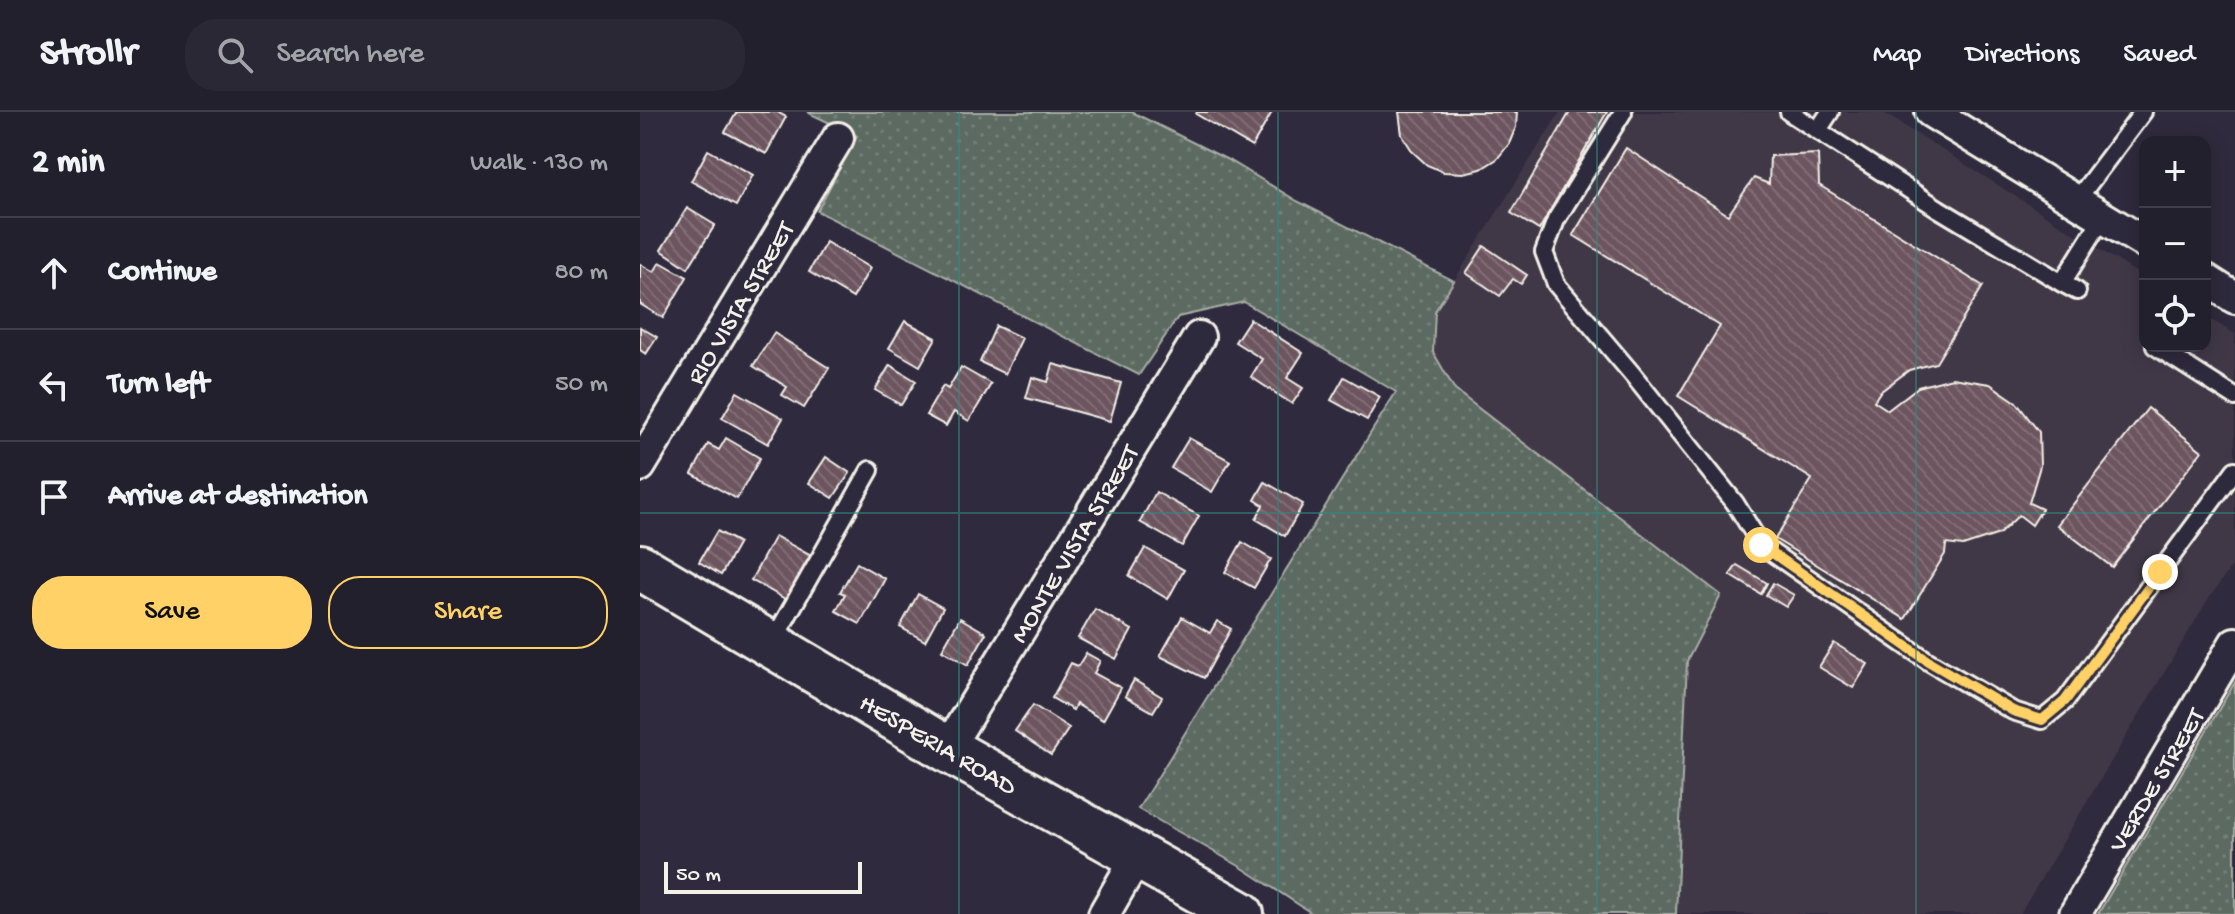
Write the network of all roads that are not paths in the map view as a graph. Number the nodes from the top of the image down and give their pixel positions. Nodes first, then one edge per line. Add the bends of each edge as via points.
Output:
1 (1623, 112) edge
2 (1789, 112) edge
3 (1830, 112) edge
4 (1931, 112) edge
5 (2143, 112) edge
6 (1818, 130) junction
7 (838, 138) dead end
8 (2076, 201) junction
9 (2103, 217) junction
10 (2139, 239) edge
11 (2207, 280) edge
12 (2235, 298) edge
13 (1199, 337) dead end
14 (2164, 352) edge
15 (2235, 397) edge
16 (640, 466) edge
17 (870, 470) dead end
18 (2235, 470) edge
19 (640, 567) edge
20 (2235, 643) edge
21 (771, 645) junction
22 (947, 749) junction
23 (1138, 855) junction
24 (1104, 914) edge
25 (1241, 914) edge
26 (2075, 914) edge

1 - 18 lane via 1556,220 1544,252 1556,284 1735,503 1761,545 1928,661 2013,711 2042,720 2065,701
2 - 6 lane
3 - 6 lane
4 - 8 street
5 - 8 lane
6 - 9 lane via 2070,287
7 - 16 street, RIO VISTA STREET
8 - 9 street
9 - 10 street
11 - 12 street
13 - 22 street, MONTE VISTA STREET
14 - 15 lane
17 - 21 lane
19 - 21 main road, HESPERIA ROAD
20 - 26 street, VERDE STREET
21 - 22 main road, HESPERIA ROAD
22 - 23 main road, HESPERIA ROAD
23 - 24 street
23 - 25 main road, HESPERIA ROAD

